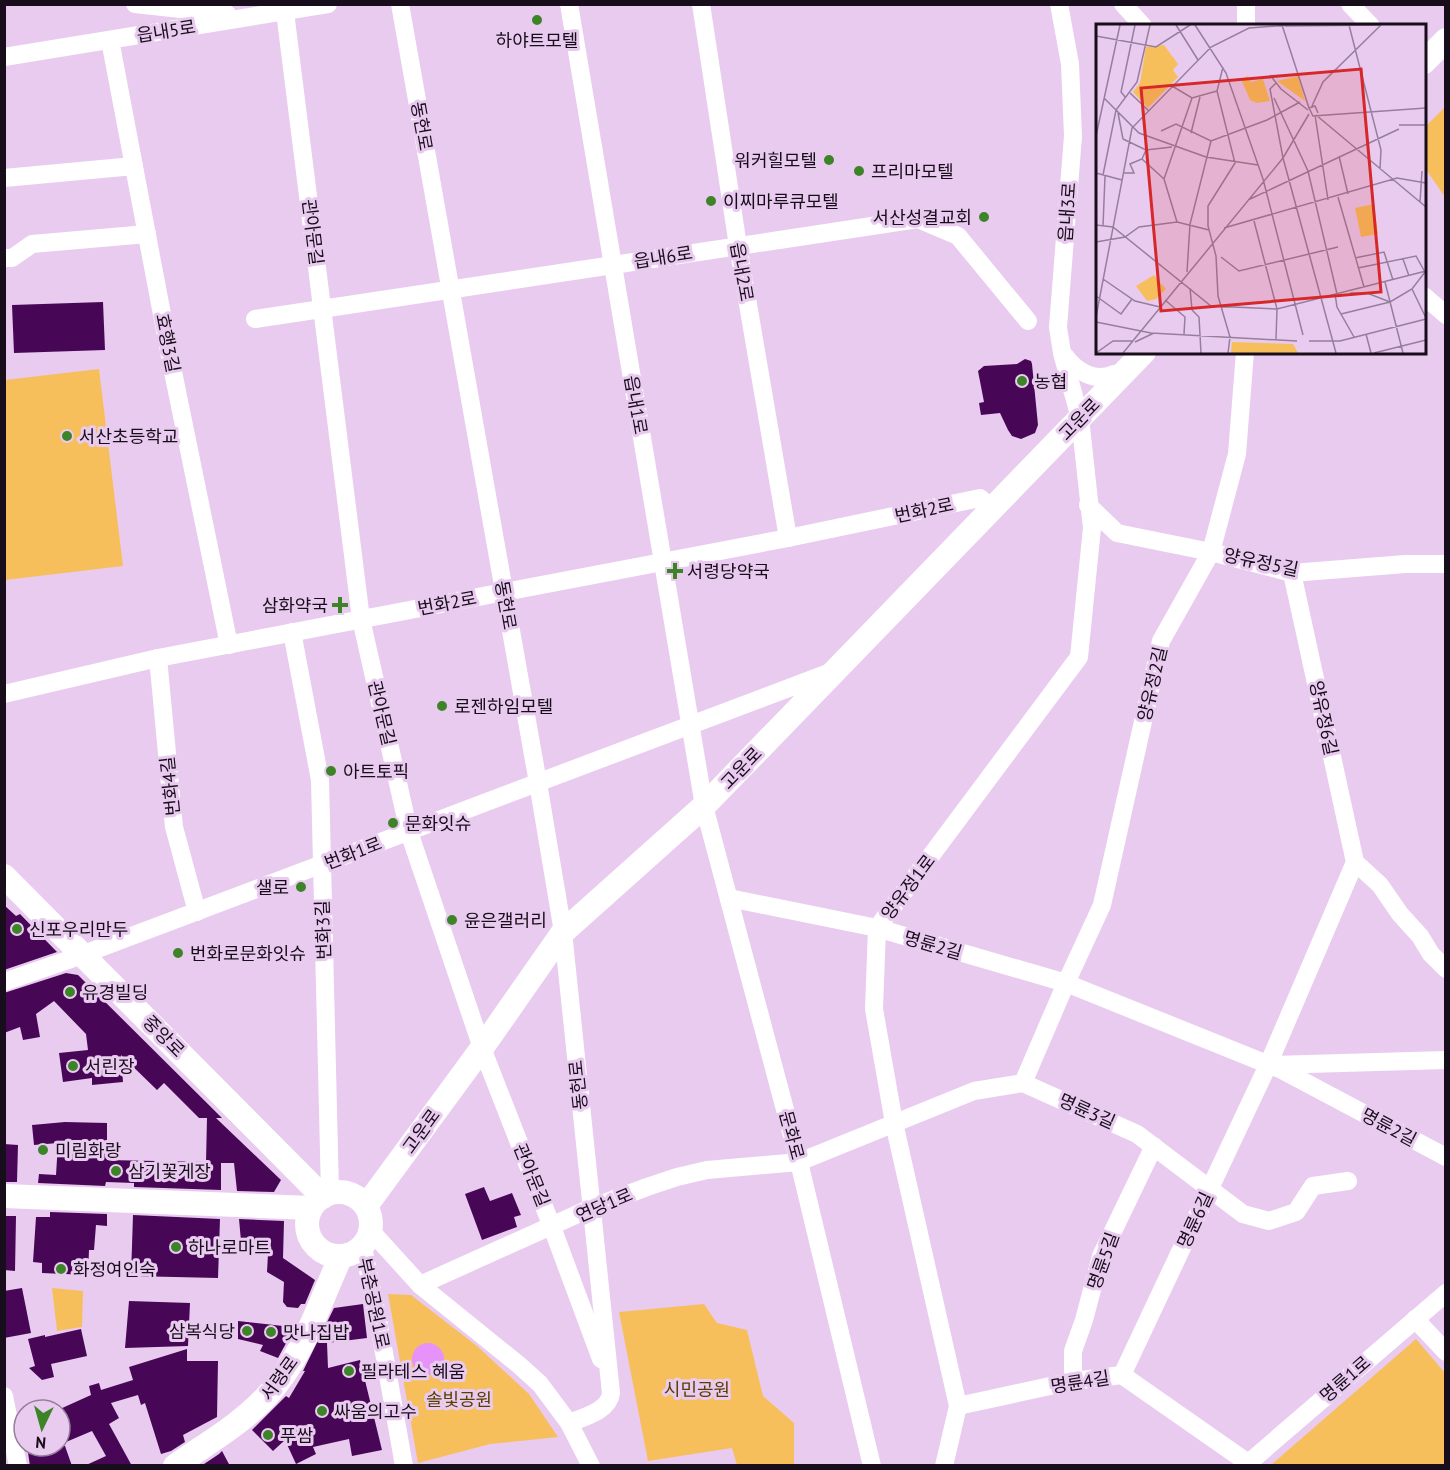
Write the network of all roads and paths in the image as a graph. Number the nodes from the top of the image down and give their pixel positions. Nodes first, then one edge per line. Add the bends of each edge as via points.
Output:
1 (135, 4) edge
2 (328, 4) edge
3 (400, 4) edge
4 (569, 4) edge
5 (701, 4) edge
6 (1059, 4) edge
7 (1123, 4) edge
8 (1246, 4) edge
9 (1350, 4) edge
10 (296, 8) edge
11 (253, 17) junction
12 (1141, 24) edge
13 (1246, 24) edge
14 (1369, 24) edge
15 (110, 40) junction
16 (1446, 40) edge
17 (4, 57) edge
18 (1426, 61) edge
19 (134, 166) junction
20 (4, 178) edge
21 (147, 234) junction
22 (738, 246) junction
23 (4, 258) edge
24 (613, 265) junction
25 (450, 289) junction
26 (1426, 297) edge
27 (322, 309) junction
28 (1446, 315) edge
29 (255, 319) dead end
30 (1028, 321) dead end
31 (1062, 351) junction
32 (1141, 354) edge
33 (1245, 354) edge
34 (1119, 378) junction
35 (1080, 418) junction
36 (986, 503) junction
37 (1089, 506) junction
38 (788, 538) junction
39 (1211, 552) junction
40 (663, 562) junction
41 (1446, 564) edge
42 (1292, 573) junction
43 (504, 592) junction
44 (362, 619) junction
45 (292, 632) junction
46 (229, 645) junction
47 (158, 658) junction
48 (836, 670) junction
49 (4, 694) edge
50 (691, 725) junction
51 (538, 783) junction
52 (704, 806) junction
53 (409, 832) junction
54 (1355, 862) junction
55 (321, 865) junction
56 (4, 876) edge
57 (729, 898) junction
58 (197, 912) junction
59 (877, 928) junction
60 (563, 932) junction
61 (82, 955) junction
62 (1446, 969) edge
63 (4, 982) edge
64 (1066, 983) junction
65 (482, 1048) junction
66 (1446, 1060) edge
67 (1268, 1065) junction
68 (1023, 1083) junction
69 (894, 1123) junction
70 (1154, 1146) junction
71 (1446, 1157) edge
72 (799, 1162) junction
73 (1348, 1181) dead end
74 (1210, 1188) junction
75 (4, 1196) edge
76 (322, 1199) junction
77 (366, 1206) junction
78 (591, 1208) junction
79 (552, 1227) junction
80 (358, 1245) junction
81 (420, 1286) junction
82 (1446, 1293) edge
83 (1415, 1318) junction
84 (1446, 1352) edge
85 (1122, 1375) junction
86 (1073, 1381) junction
87 (610, 1383) junction
88 (4, 1396) edge
89 (958, 1406) junction
90 (569, 1423) junction
91 (1246, 1464) edge
92 (18, 1466) edge
93 (175, 1466) edge
94 (404, 1466) edge
95 (591, 1466) edge
96 (872, 1466) edge
97 (944, 1466) edge

1 - 11 street
2 - 10 street, 읍내5로
3 - 25 street, 동헌로
4 - 24 street, 읍내1로
5 - 22 street, 읍내2로
6 - 31 street, 읍내3로 via 1070,64 1073,136 1058,327
7 - 12 street
8 - 13 street
9 - 14 street
10 - 11 street, 읍내5로
10 - 27 street, 관아문길
11 - 15 street, 읍내5로
15 - 17 street, 읍내5로
15 - 19 street, 효행3길
16 - 18 street
19 - 20 street
19 - 21 street, 효행3길
21 - 23 street via 32,244 12,258
21 - 46 street, 효행3길
22 - 24 street, 읍내6로
22 - 30 street, 읍내6로 via 918,219 958,236
22 - 38 street, 읍내2로
24 - 25 street, 읍내6로
24 - 40 street, 읍내1로
25 - 27 street, 읍내6로
25 - 43 street, 동헌로
26 - 28 street
27 - 29 street, 읍내6로
27 - 44 street, 관아문길
31 - 34 street via 1084,373 1102,377 1114,374
31 - 35 street, 읍내3로
32 - 34 street, 고운로
33 - 39 street, 양유정2길 via 1236,454
34 - 35 street, 고운로
35 - 36 street, 고운로
35 - 37 street, 양유정1로
36 - 38 street, 번화2로
36 - 48 street, 고운로
37 - 39 street, 양유정5길 via 1117,533
37 - 59 street, 양유정1로 via 1092,528 1079,657
38 - 40 street, 번화2로
39 - 42 street, 양유정5길
39 - 64 street, 양유정2길 via 1161,641 1102,905
40 - 43 street, 번화2로
40 - 50 street, 읍내1로
41 - 42 street, 양유정5길
42 - 54 street, 양유정6길
43 - 44 street, 번화2로
43 - 51 street, 동헌로
44 - 45 street, 번화2로
44 - 53 street, 관아문길
45 - 46 street, 번화2로
45 - 55 street, 번화3길 via 320,780
46 - 47 street, 번화2로
47 - 49 street, 번화2로
47 - 58 street, 번화4길 via 174,827
48 - 50 street, 번화1로
48 - 52 street, 고운로
50 - 51 street, 번화1로
50 - 52 street, 읍내1로
51 - 53 street, 번화1로
51 - 60 street, 동헌로
52 - 57 street, 문화로
52 - 60 street, 고운로
53 - 55 street, 번화1로
53 - 65 street, 관아문길
54 - 62 street via 1380,885
54 - 67 street
55 - 58 street, 번화1로
55 - 76 street, 번화3길
56 - 61 street, 중앙로
57 - 59 street, 명륜2길
57 - 72 street, 문화로
58 - 61 street, 번화1로
59 - 64 street, 명륜2길
59 - 69 street, 양유정1로 via 874,1009
60 - 65 street, 고운로
60 - 78 street, 동헌로
61 - 63 street, 번화1로
61 - 76 street, 중앙로
64 - 67 street, 명륜2길
64 - 68 street
65 - 77 street, 고운로
65 - 79 street, 관아문길
66 - 67 street, 명륜2길
67 - 71 street, 명륜2길
67 - 74 street, 명륜6길
68 - 69 street via 974,1091
68 - 70 street, 명륜3길 via 1137,1134
69 - 72 street
69 - 89 street, 양유정1로
70 - 74 street, 명륜3길
70 - 86 street, 명륜5길 via 1101,1256 1073,1351
72 - 78 street, 연당1로 via 687,1175
72 - 96 street, 문화로
73 - 74 street, 명륜3길 via 1313,1186 1296,1212 1269,1221 1243,1214
74 - 85 street, 명륜6길
75 - 76 street
76 - 77 street via 340,1192 359,1198
76 - 80 street via 307,1225 313,1242 324,1252
77 - 80 street via 371,1218
78 - 79 street, 연당1로
78 - 87 street
79 - 81 street, 연당1로
79 - 87 street, 관아문길
80 - 81 street
80 - 93 street, 서령로 via 277,1385 236,1424
80 - 94 street, 부춘공원1로 via 378,1319
81 - 90 street via 530,1375
82 - 83 street, 명륜1로
83 - 84 street
83 - 91 street, 명륜1로
85 - 86 street, 명륜4길
85 - 91 street, 명륜4길
86 - 89 street, 명륜4길
87 - 90 street via 606,1404
88 - 92 street
89 - 97 street, 양유정1로
90 - 95 street

